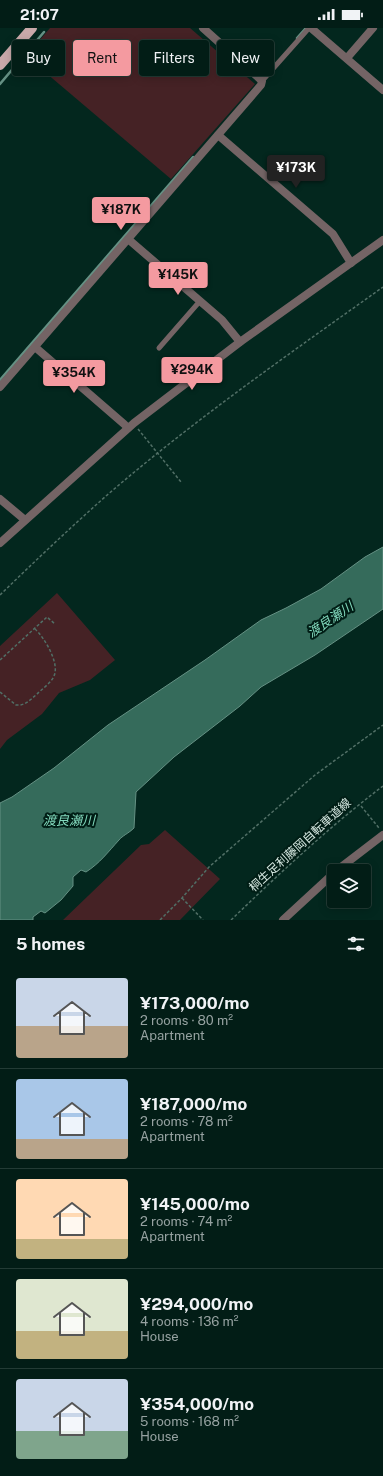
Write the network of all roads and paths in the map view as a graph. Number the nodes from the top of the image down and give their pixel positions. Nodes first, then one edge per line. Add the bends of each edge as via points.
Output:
1 (32, 28) edge
2 (202, 28) edge
3 (310, 28) edge
4 (373, 28) edge
5 (346, 58) junction
6 (0, 65) edge
7 (261, 79) junction
8 (383, 90) edge
9 (218, 135) junction
10 (128, 239) junction
11 (383, 240) edge
12 (351, 263) junction
13 (383, 287) edge
14 (200, 301) junction
15 (240, 342) junction
16 (35, 347) junction
17 (159, 348) dead end
18 (0, 387) edge
19 (128, 428) junction
20 (139, 430) dead end
21 (158, 453) junction
22 (181, 482) dead end
23 (0, 499) edge
24 (24, 520) junction
25 (0, 543) edge
26 (0, 595) edge
27 (55, 624) dead end
28 (35, 629) junction
29 (0, 660) edge
30 (0, 692) edge
31 (383, 726) edge
32 (383, 786) edge
33 (361, 806) dead end
34 (378, 826) dead end
35 (383, 835) edge
36 (345, 864) edge
37 (327, 879) edge
38 (182, 898) junction
39 (160, 920) edge
40 (203, 920) edge
41 (231, 920) edge
42 (283, 920) edge

1 - 6 main road
2 - 7 street
3 - 5 street
3 - 7 lane
4 - 5 street
5 - 8 street
7 - 9 street via 261,85
9 - 10 street
9 - 12 street via 333,234
10 - 14 street
10 - 16 street
11 - 12 street
12 - 15 street
13 - 21 path
14 - 15 street via 222,320
14 - 17 lane
15 - 19 street
16 - 18 street
16 - 19 street
19 - 24 street
20 - 21 path
21 - 22 path
21 - 26 path via 86,514
23 - 24 street
24 - 25 street
27 - 28 path via 47,617
28 - 29 path
28 - 30 path via 40,633 56,665 54,675 24,705 16,705
31 - 38 path via 315,775 209,867
32 - 41 path, 桐生足利藤岡自転車道線 via 285,868
33 - 34 path
35 - 36 street
37 - 42 street
38 - 39 path
38 - 40 path

